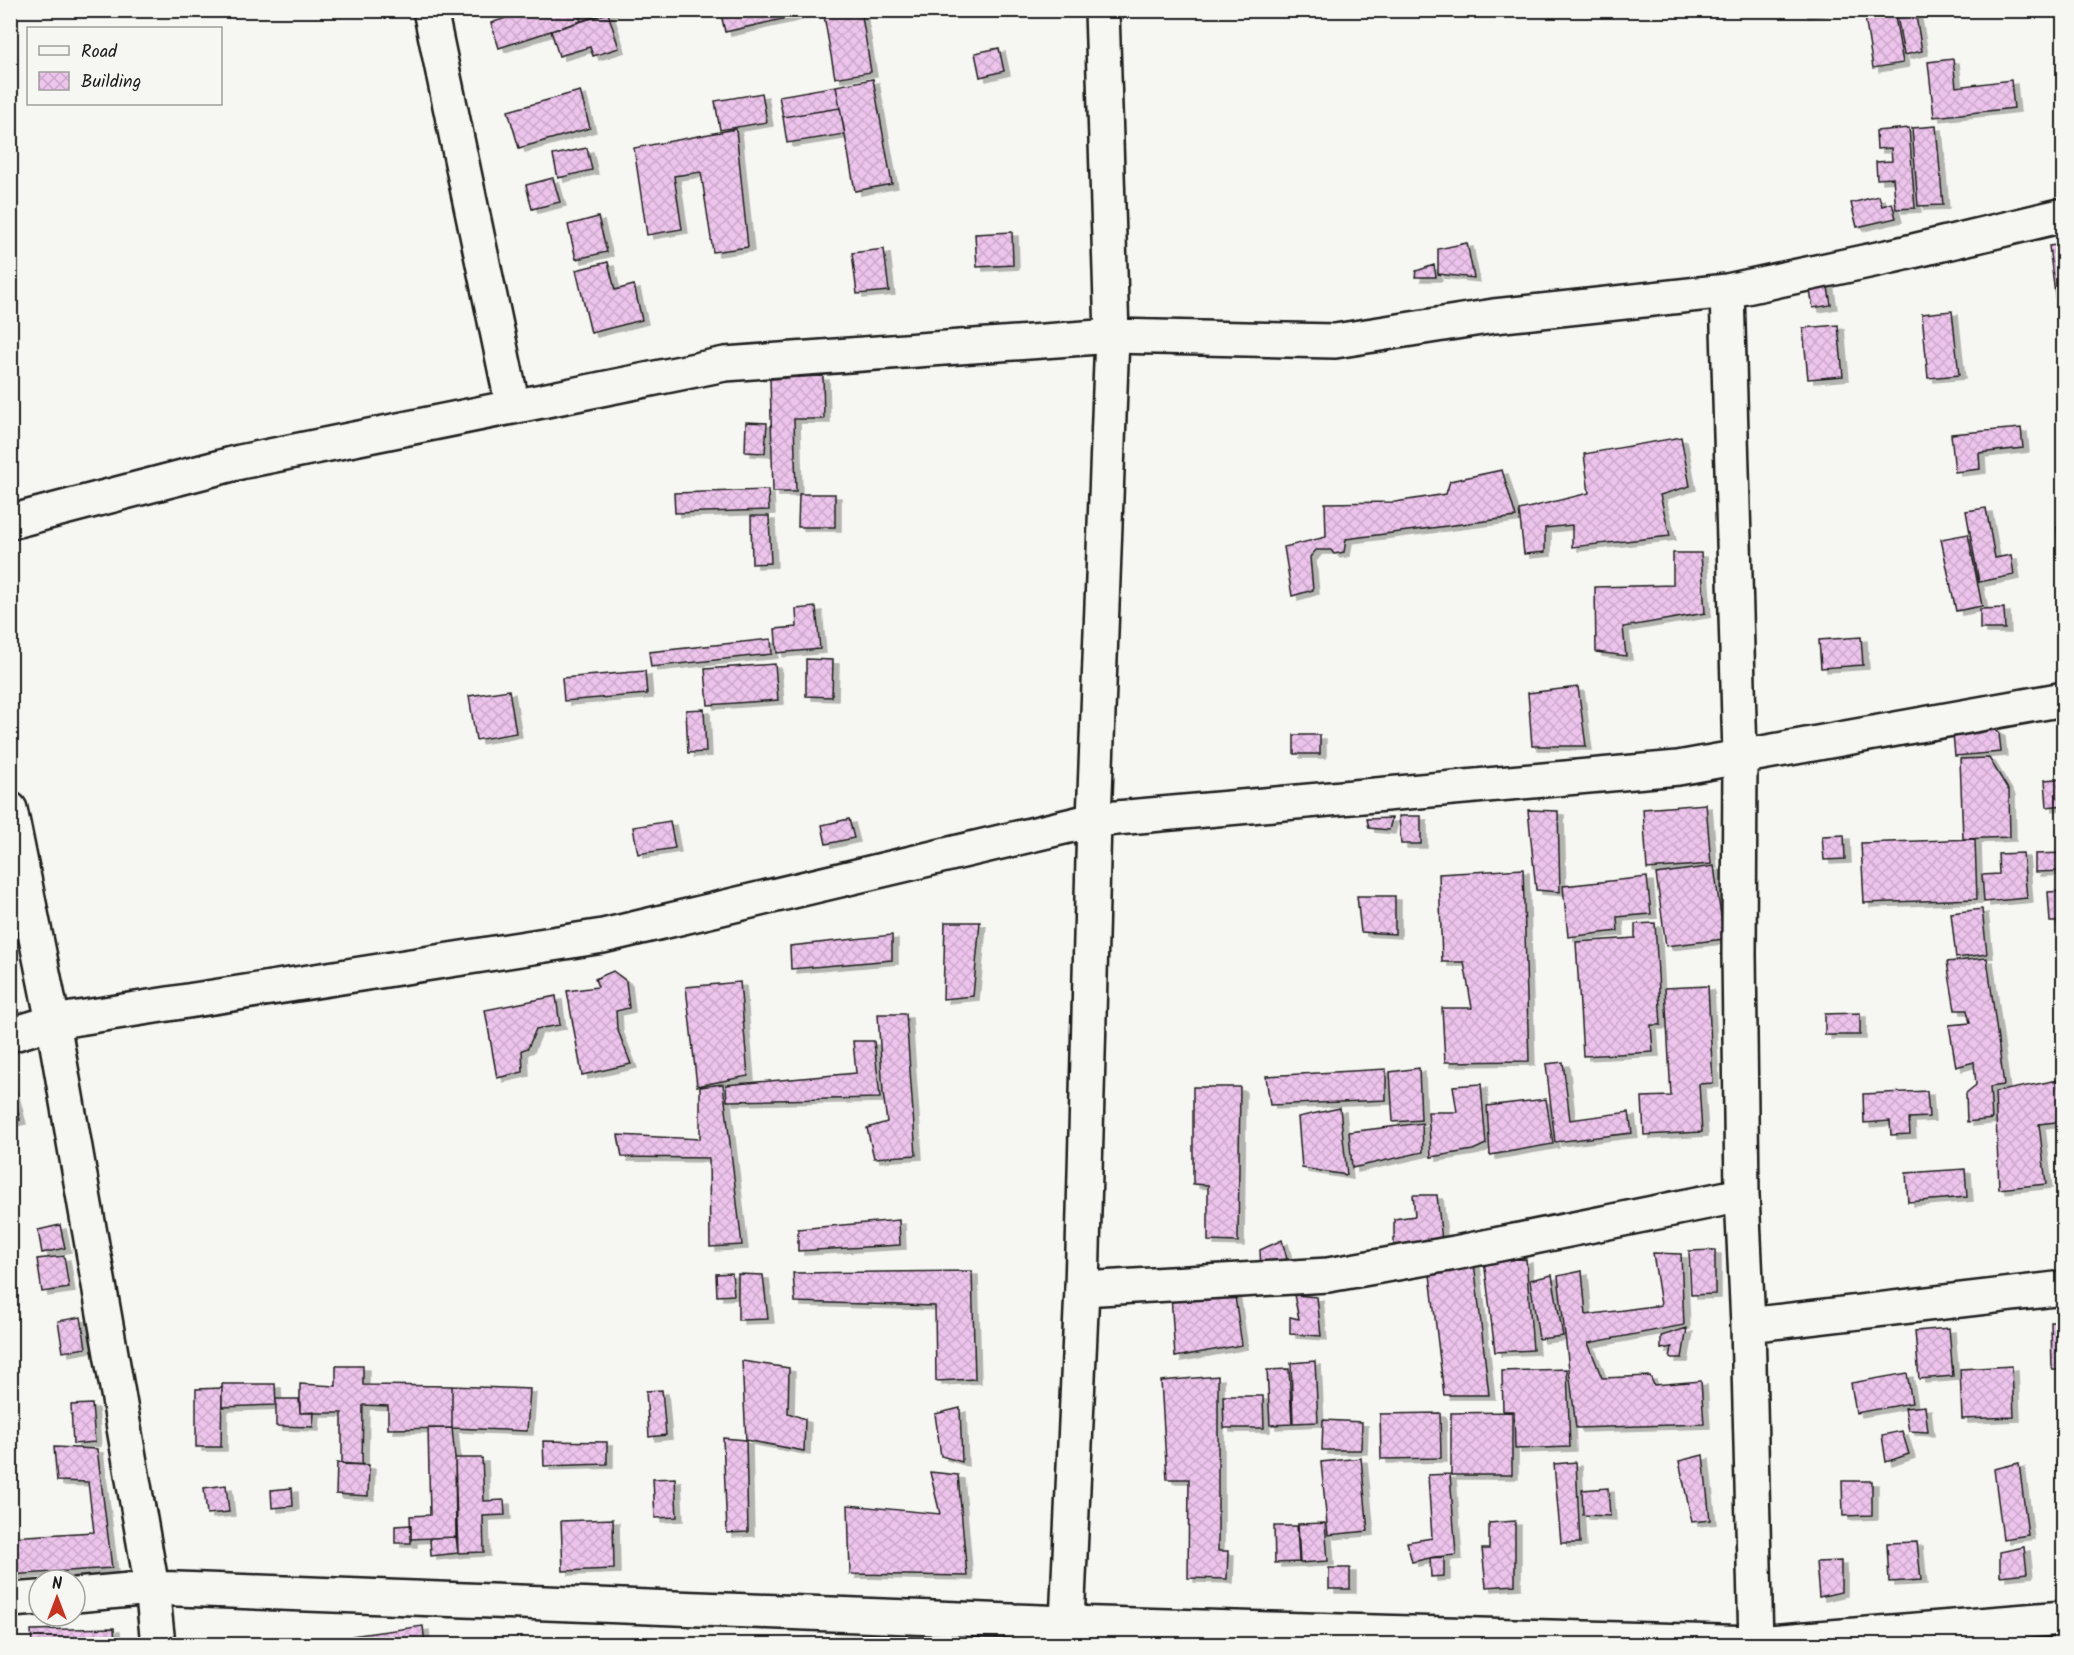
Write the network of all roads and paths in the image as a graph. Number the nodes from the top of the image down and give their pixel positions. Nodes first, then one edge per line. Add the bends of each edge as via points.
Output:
1 (430, 10) edge
2 (1102, 10) edge
3 (2064, 215) edge
4 (1727, 291) junction
5 (1112, 336) junction
6 (513, 407) junction
7 (10, 522) edge
8 (2064, 699) edge
9 (1740, 756) junction
10 (10, 809) edge
11 (1094, 820) junction
12 (53, 1022) junction
13 (10, 1035) edge
14 (1742, 1195) junction
15 (2064, 1288) edge
16 (1082, 1289) junction
17 (1748, 1325) junction
18 (152, 1588) junction
19 (87, 1594) edge
20 (27, 1599) edge
21 (10, 1600) edge
22 (2064, 1618) edge
23 (1066, 1634) edge
24 (158, 1644) edge
25 (1755, 1644) edge

1 - 6 street
2 - 5 street
3 - 4 street
4 - 5 street via 1494,316 1335,341
4 - 9 street
5 - 6 street via 724,364
5 - 11 street
6 - 7 street via 240,462
8 - 9 street
9 - 11 street via 1678,768
9 - 14 street
10 - 12 street
11 - 12 street via 603,936
11 - 16 street
12 - 13 street
12 - 18 street
14 - 16 street via 1328,1275
14 - 17 street
15 - 17 street
16 - 23 street
17 - 25 street
18 - 19 street
18 - 23 street
18 - 24 street
20 - 21 street
22 - 25 street
23 - 25 street

